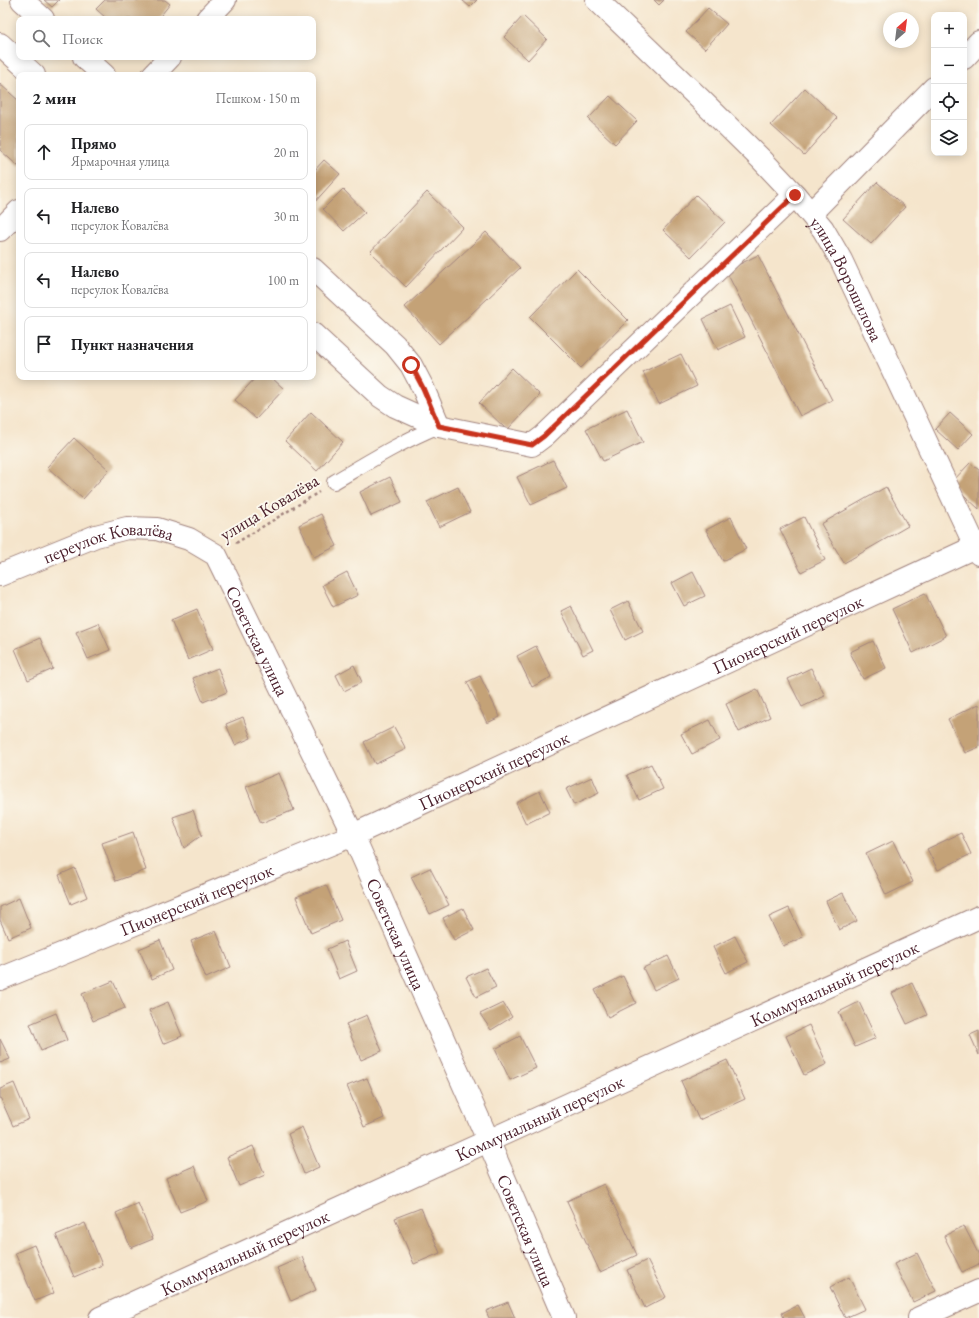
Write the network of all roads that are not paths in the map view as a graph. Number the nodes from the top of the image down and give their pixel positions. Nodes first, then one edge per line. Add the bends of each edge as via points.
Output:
1 (22, 0) edge
2 (225, 0) edge
3 (597, 0) edge
4 (39, 16) edge
5 (210, 16) edge
6 (979, 42) edge
7 (0, 44) edge
8 (967, 55) edge
9 (16, 59) edge
10 (18, 60) edge
11 (87, 60) edge
12 (167, 60) edge
13 (31, 72) edge
14 (101, 72) edge
15 (156, 72) edge
16 (931, 91) edge
17 (795, 195) junction
18 (811, 213) junction
19 (16, 214) edge
20 (0, 230) edge
21 (316, 272) edge
22 (316, 337) edge
23 (439, 426) junction
24 (334, 482) road end
25 (978, 549) edge
26 (216, 554) joint
27 (0, 575) edge
28 (353, 835) junction
29 (979, 917) edge
30 (0, 979) edge
31 (488, 1140) junction
32 (979, 1291) edge
33 (100, 1318) edge
34 (564, 1318) edge
35 (918, 1318) edge

1 - 4 street
2 - 5 street
3 - 17 street, улица Ворошилова
6 - 8 street
7 - 9 street
10 - 13 street
11 - 14 street
12 - 15 street
16 - 18 street
17 - 18 street, улица Ворошилова
17 - 23 street via 532,445
18 - 25 street, улица Ворошилова via 841,260
19 - 20 street
21 - 23 street via 395,346 411,365
22 - 23 street via 380,396 395,406
23 - 24 lane via 387,450
25 - 28 street, Пионерский переулок
26 - 27 street, переулок Ковалёва via 189,539 157,529 127,528 96,536
26 - 28 street, Советская улица
28 - 30 street, Пионерский переулок
28 - 31 street, Советская улица
29 - 31 street, Коммунальный переулок
31 - 33 street, Коммунальный переулок
31 - 34 street, Советская улица
32 - 35 street

